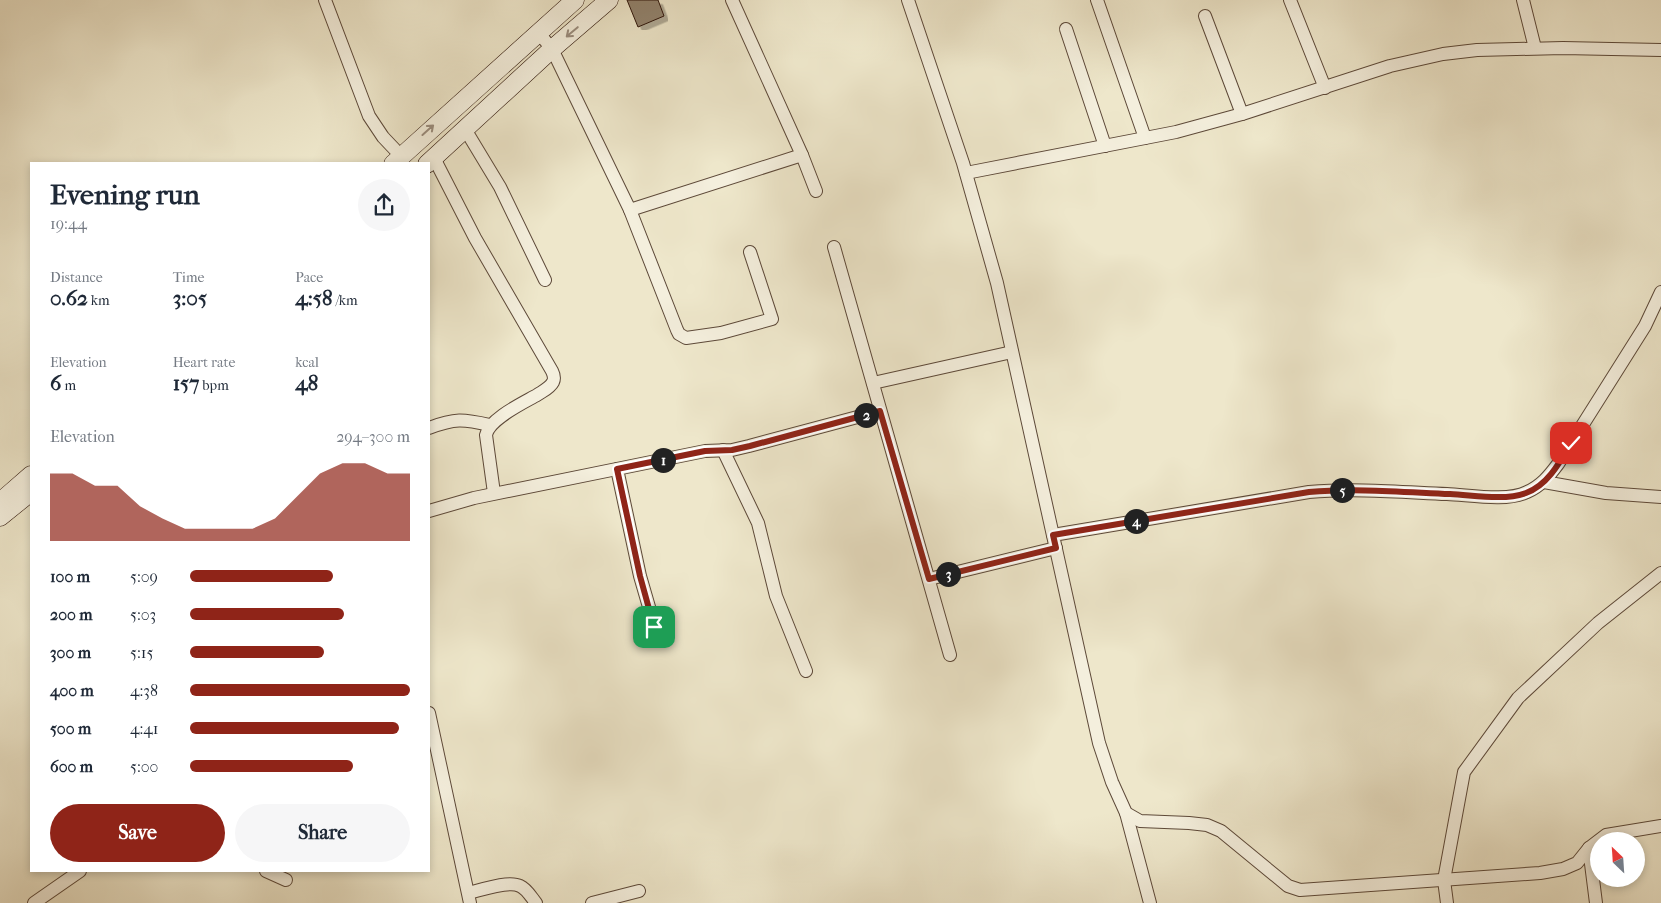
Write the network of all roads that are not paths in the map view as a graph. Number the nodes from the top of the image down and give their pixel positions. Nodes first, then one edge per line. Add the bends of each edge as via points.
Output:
1 (324, 0) edge
2 (574, 0) edge
3 (609, 0) edge
4 (732, 0) edge
5 (908, 0) edge
6 (1098, 0) edge
7 (1290, 0) edge
8 (1523, 0) edge
9 (1205, 16) dead end
10 (1066, 29) dead end
11 (538, 32) junction
12 (1535, 48) junction
13 (552, 49) junction
14 (1661, 50) edge
15 (1325, 88) junction
16 (1242, 114) junction
17 (465, 129) junction
18 (1145, 138) junction
19 (1105, 146) junction
20 (802, 155) junction
21 (397, 160) edge
22 (430, 161) edge
23 (966, 173) junction
24 (816, 191) dead end
25 (630, 210) junction
26 (834, 247) dead end
27 (750, 252) dead end
28 (546, 280) dead end
29 (1661, 292) edge
30 (1012, 352) junction
31 (873, 382) junction
32 (880, 411) junction
33 (490, 425) junction
34 (430, 428) edge
35 (723, 450) junction
36 (617, 469) junction
37 (30, 476) edge
38 (1544, 482) junction
39 (30, 493) edge
40 (494, 493) junction
41 (1661, 497) edge
42 (0, 502) edge
43 (430, 511) edge
44 (0, 517) edge
45 (1055, 541) junction
46 (1661, 572) edge
47 (929, 579) junction
48 (658, 638) dead end
49 (950, 655) dead end
50 (806, 671) dead end
51 (430, 717) edge
52 (1126, 813) junction
53 (1661, 826) edge
54 (1589, 848) junction
55 (79, 872) edge
56 (268, 872) edge
57 (286, 880) dead end
58 (1444, 880) junction
59 (639, 891) dead end
60 (470, 898) edge
61 (34, 903) edge
62 (536, 903) edge
63 (592, 903) edge
64 (1150, 903) edge
65 (1447, 903) edge
66 (1596, 903) edge

1 - 21 street via 369,116
2 - 11 main road
3 -> 13 main road
4 - 20 street
5 - 23 street
6 - 18 street
7 - 15 street
8 - 12 street
9 - 16 street
10 - 19 street
11 - 13 street
21 -> 11 main road
12 - 14 street
12 - 15 street via 1442,54 1390,66
13 - 17 main road
13 - 25 street
15 - 16 street
16 - 18 street
17 - 22 main road
17 - 28 street via 504,194
18 - 19 street
19 - 23 street
20 - 24 street
20 - 25 street
22 - 33 street via 554,377 545,390
23 - 30 street via 997,283
25 - 27 street via 677,330 686,338 721,333 772,319
26 - 31 street
29 - 38 street via 1645,326
30 - 31 street
30 - 45 street
31 - 32 street
32 - 35 street via 750,446
32 - 47 street
33 - 34 street via 452,420
33 - 40 street via 486,435
35 - 36 street
35 - 50 street via 758,523 776,596
36 - 40 street
36 - 48 street via 640,576
37 - 42 main road
38 - 41 street via 1606,493
38 - 45 street via 1526,493 1504,497 1376,490 1309,492
39 - 44 main road
40 - 43 street
45 - 47 street
45 - 52 street via 1099,743
46 - 58 street via 1598,623 1518,698 1464,772
47 - 49 street
51 - 60 street
52 - 58 street via 1140,821 1208,825 1221,831 1288,886 1300,890
52 - 64 street
53 - 54 street via 1606,835
54 - 58 street via 1577,862 1563,869
54 - 66 street
55 - 61 street
56 - 57 street
58 - 65 street
59 - 63 street
60 - 62 street via 509,884 518,884

